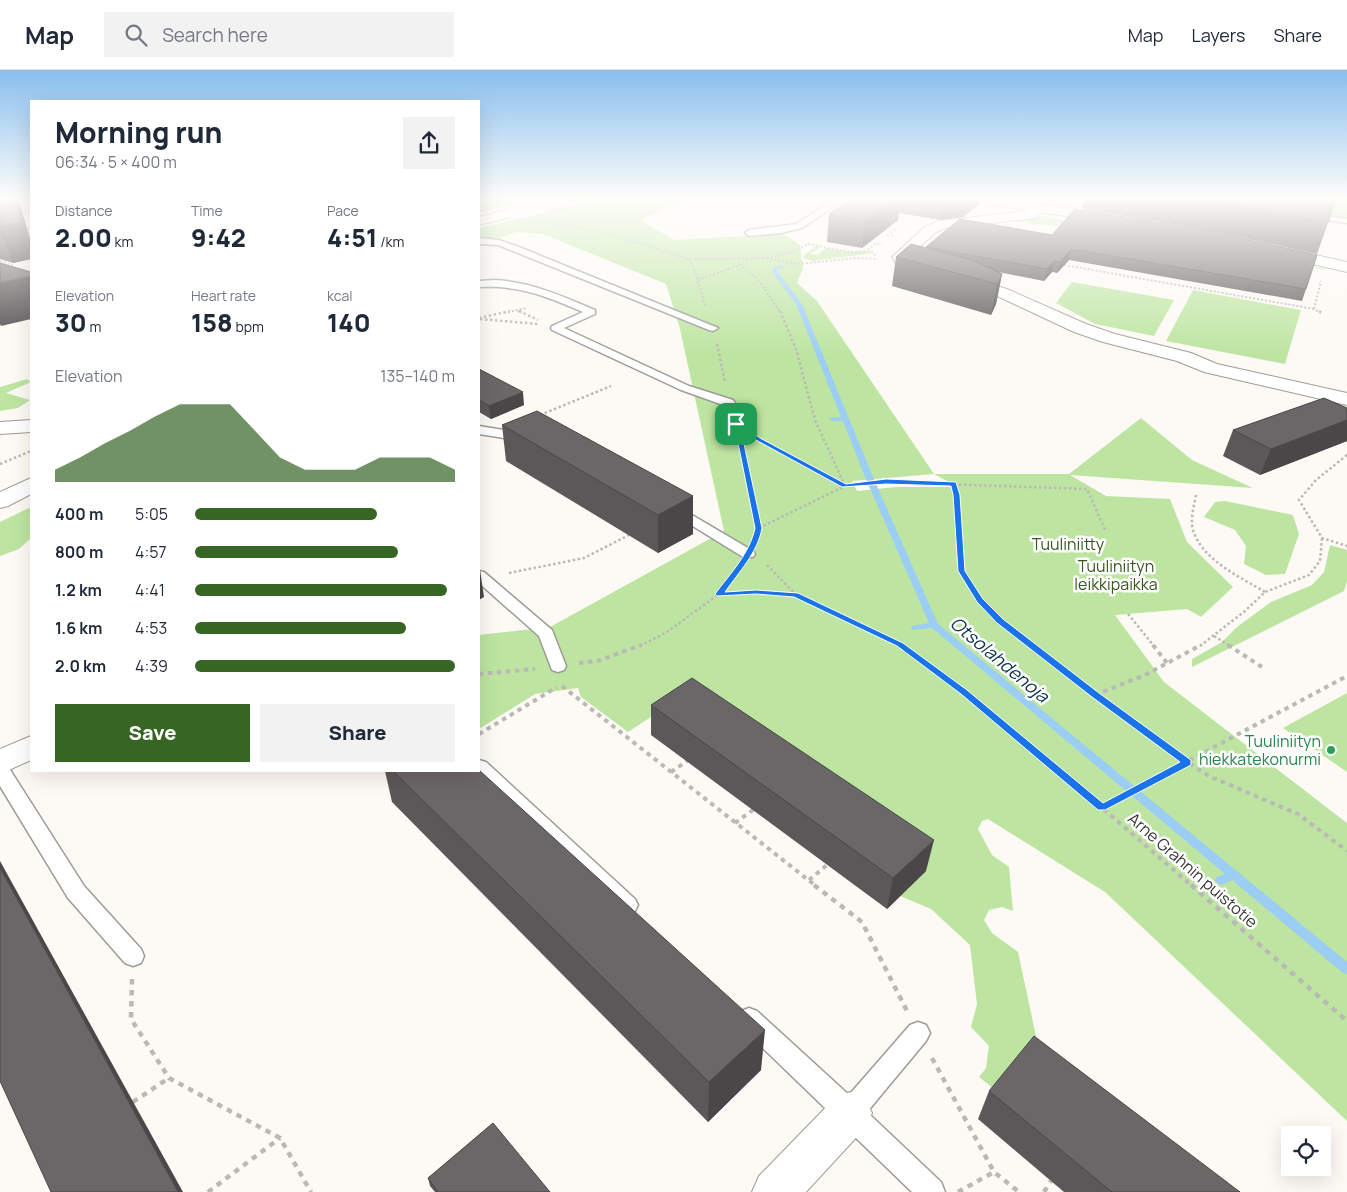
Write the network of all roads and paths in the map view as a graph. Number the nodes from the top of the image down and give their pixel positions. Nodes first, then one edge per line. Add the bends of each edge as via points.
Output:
1 (519, 250) edge
2 (659, 250) edge
3 (842, 250) edge
4 (865, 250) edge
5 (869, 250) edge
6 (906, 250) edge
7 (1288, 250) edge
8 (1302, 250) edge
9 (878, 258) junction
10 (1347, 258) edge
11 (748, 259) junction
12 (0, 260) edge
13 (688, 260) junction
14 (901, 260) junction
15 (740, 264) junction
16 (13, 265) edge
17 (1064, 265) edge
18 (1347, 267) edge
19 (929, 272) edge
20 (946, 277) edge
21 (698, 280) junction
22 (480, 284) edge
23 (1322, 313) dead end
24 (480, 319) edge
25 (540, 324) dead end
26 (713, 328) junction
27 (611, 386) dead end
28 (1347, 400) edge
29 (729, 403) junction
30 (736, 424) junction
31 (30, 426) edge
32 (0, 428) edge
33 (480, 430) edge
34 (495, 433) junction
35 (532, 438) edge
36 (30, 451) edge
37 (1347, 455) edge
38 (0, 464) edge
39 (30, 469) edge
40 (0, 484) edge
41 (954, 484) junction
42 (30, 486) edge
43 (845, 486) junction
44 (1196, 495) dead end
45 (0, 501) edge
46 (661, 501) edge
47 (758, 528) junction
48 (1106, 532) dead end
49 (629, 535) edge
50 (757, 538) junction
51 (1322, 538) junction
52 (1347, 546) edge
53 (748, 554) junction
54 (481, 576) edge
55 (1265, 592) junction
56 (719, 594) junction
57 (795, 594) junction
58 (1128, 614) dead end
59 (1214, 636) junction
60 (1167, 663) junction
61 (558, 666) junction
62 (540, 669) junction
63 (1265, 669) dead end
64 (480, 674) edge
65 (1347, 676) edge
66 (560, 685) junction
67 (1096, 695) junction
68 (480, 733) edge
69 (30, 747) edge
70 (0, 762) edge
71 (687, 762) dead end
72 (1188, 762) junction
73 (480, 768) edge
74 (0, 770) edge
75 (671, 772) junction
76 (1102, 808) junction
77 (752, 810) dead end
78 (735, 822) junction
79 (1347, 851) edge
80 (827, 865) dead end
81 (808, 880) junction
82 (644, 921) edge
83 (133, 956) joint
84 (737, 1008) edge
85 (1347, 1021) edge
86 (918, 1033) junction
87 (169, 1078) junction
88 (133, 1102) dead end
89 (850, 1113) junction
90 (280, 1138) junction
91 (994, 1172) junction
92 (1051, 1181) dead end
93 (208, 1192) edge
94 (311, 1192) edge
95 (774, 1192) edge
96 (931, 1192) edge
97 (957, 1192) edge
98 (1019, 1192) edge
99 (1044, 1192) edge

1 - 26 lane
2 - 13 path
3 - 4 path
5 - 9 path via 876,253
6 - 14 street
7 - 18 street
8 - 10 street
9 - 11 path via 799,264 764,258
9 - 14 path
11 - 13 path
11 - 15 path
12 - 16 path
13 - 21 path, Arne Grahnin puistotie
14 - 19 street via 902,264
15 - 21 path
15 - 43 path via 776,304 796,347 819,430
17 - 23 path
20 - 28 street via 1000,292 1109,338 1211,368
21 - 26 path, Arne Grahnin puistotie
22 - 29 lane via 496,282 538,288 591,312 556,328 685,388
24 - 25 path
26 - 29 path, Arne Grahnin puistotie
27 - 34 path
29 - 30 path, Arne Grahnin puistotie
30 - 43 path
30 - 47 path, Arne Grahnin puistotie
31 - 32 street
33 - 34 lane
34 - 35 lane
36 - 38 path
37 - 51 path via 1316,480 1299,500
39 - 40 street
41 - 43 path via 886,482
41 - 48 path via 1087,489
41 - 67 path via 962,571 980,600 1000,621
42 - 45 street
43 - 47 path
44 - 55 path via 1193,529 1199,543
46 - 53 lane
47 - 50 path, Arne Grahnin puistotie
49 - 54 path via 584,558
50 - 53 path
50 - 57 path, Arne Grahnin puistotie via 767,567
51 - 52 path
51 - 55 path via 1320,561 1309,576
53 - 56 path
54 - 61 lane via 546,634
55 - 59 path
56 - 57 path
56 - 61 path via 667,632 634,649 597,661
57 - 76 path, Arne Grahnin puistotie via 900,644 964,692
58 - 60 path
59 - 60 path
59 - 63 path
60 - 67 path
61 - 62 path
62 - 64 path
62 - 66 path
65 - 72 path
66 - 68 path
66 - 75 path
67 - 72 path
69 - 70 street
71 - 75 path
72 - 76 path
72 - 79 path via 1211,777 1298,814
73 - 82 lane
74 - 83 lane via 76,892
75 - 78 path
76 - 85 path, Arne Grahnin puistotie
77 - 78 path
78 - 81 path
80 - 81 path
81 - 86 path via 862,922
83 - 87 path via 131,1019
84 - 89 lane
86 - 89 lane
86 - 91 path
87 - 88 path
87 - 90 path
89 - 95 street
89 - 96 lane
90 - 93 path
90 - 94 path
91 - 97 path
91 - 98 path
92 - 99 path

